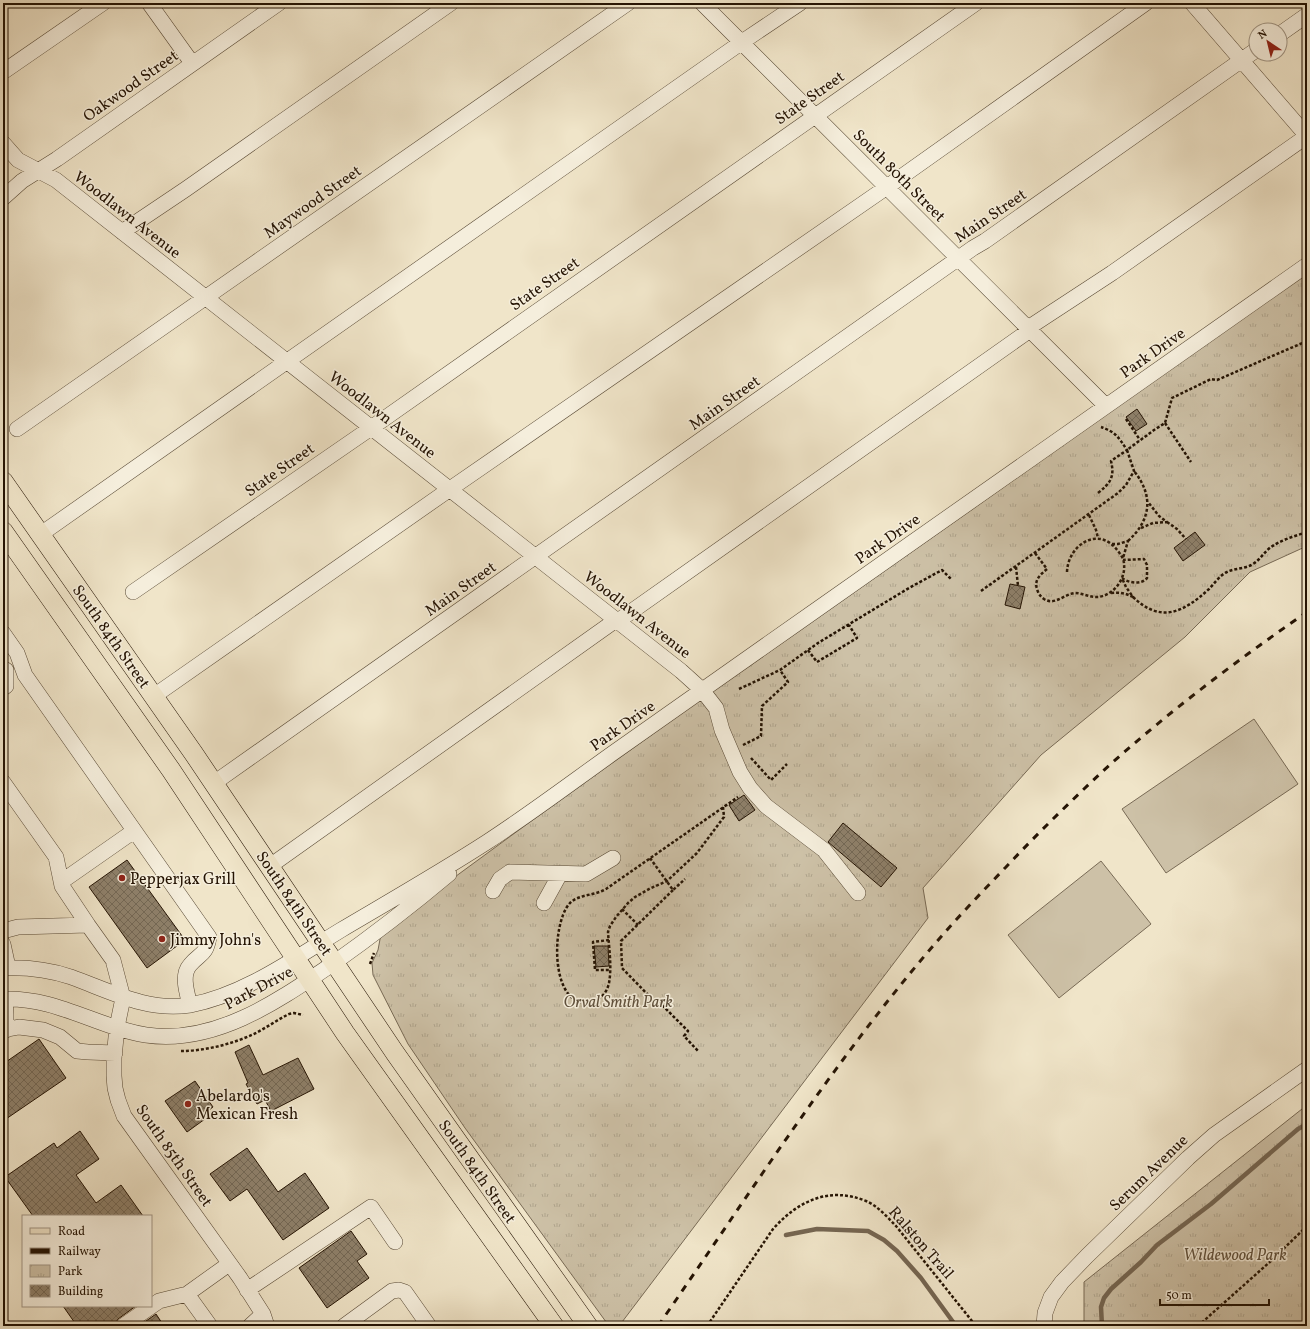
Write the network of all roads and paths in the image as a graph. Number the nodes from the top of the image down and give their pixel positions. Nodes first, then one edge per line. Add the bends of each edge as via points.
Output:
1 (102, 3) edge
2 (149, 3) edge
3 (279, 3) edge
4 (451, 3) edge
5 (628, 3) edge
6 (702, 3) edge
7 (800, 3) edge
8 (976, 3) edge
9 (1146, 3) edge
10 (1192, 3) edge
11 (1307, 15) edge
12 (1288, 28) edge
13 (742, 42) junction
14 (1248, 56) edge
15 (1242, 60) junction
16 (192, 63) junction
17 (3, 72) edge
18 (815, 115) junction
19 (1307, 136) edge
20 (3, 143) edge
21 (38, 171) junction
22 (888, 188) junction
23 (3, 198) edge
24 (122, 232) junction
25 (959, 258) junction
26 (1307, 265) edge
27 (205, 298) junction
28 (1029, 329) junction
29 (1307, 341) edge
30 (287, 362) junction
31 (1106, 406) junction
32 (1126, 419) dead end
33 (1165, 423) junction
34 (1097, 426) dead end
35 (371, 428) junction
36 (17, 429) dead end
37 (1140, 440) junction
38 (1127, 450) junction
39 (1191, 462) dead end
40 (1134, 471) junction
41 (3, 481) edge
42 (450, 489) junction
43 (1098, 494) dead end
44 (1147, 501) junction
45 (1089, 515) junction
46 (1167, 522) junction
47 (1140, 529) junction
48 (3, 531) edge
49 (1307, 532) edge
50 (41, 534) junction
51 (1098, 538) junction
52 (1186, 539) dead end
53 (1128, 541) junction
54 (1112, 544) junction
55 (1034, 553) junction
56 (536, 557) junction
57 (1123, 559) junction
58 (1016, 566) junction
59 (1067, 573) dead end
60 (1122, 578) junction
61 (952, 580) dead end
62 (1018, 586) dead end
63 (981, 591) dead end
64 (133, 592) dead end
65 (1109, 594) junction
66 (1133, 597) junction
67 (617, 621) junction
68 (849, 625) junction
69 (3, 633) edge
70 (808, 650) junction
71 (6, 670) dead end
72 (780, 670) junction
73 (3, 688) edge
74 (739, 689) dead end
75 (702, 690) junction
76 (154, 696) junction
77 (746, 752) dead end
78 (750, 758) dead end
79 (787, 764) dead end
80 (3, 782) edge
81 (214, 783) junction
82 (740, 796) dead end
83 (723, 807) junction
84 (134, 831) junction
85 (488, 841) junction
86 (613, 858) dead end
87 (650, 858) junction
88 (270, 866) junction
89 (560, 874) junction
90 (685, 879) dead end
91 (61, 882) junction
92 (667, 882) junction
93 (673, 890) junction
94 (494, 891) dead end
95 (858, 893) dead end
96 (544, 903) dead end
97 (622, 909) junction
98 (88, 925) junction
99 (638, 925) junction
100 (3, 931) edge
101 (609, 940) junction
102 (321, 942) junction
103 (3, 944) edge
104 (295, 958) junction
105 (335, 962) junction
106 (5, 968) edge
107 (610, 970) junction
108 (309, 980) junction
109 (123, 998) junction
110 (4, 999) edge
111 (190, 1004) junction
112 (117, 1027) junction
113 (4, 1030) edge
114 (698, 1051) dead end
115 (115, 1053) junction
116 (1307, 1069) edge
117 (1307, 1226) edge
118 (395, 1242) dead end
119 (229, 1264) junction
120 (247, 1290) junction
121 (187, 1294) junction
122 (152, 1306) edge
123 (150, 1307) edge
124 (265, 1320) edge
125 (587, 1325) edge
126 (123, 1326) edge
127 (210, 1326) edge
128 (250, 1326) edge
129 (344, 1326) edge
130 (429, 1326) edge
131 (554, 1326) edge
132 (707, 1326) edge
133 (976, 1326) edge
134 (1044, 1326) edge
135 (1198, 1326) edge

1 - 17 street
2 - 16 street
3 - 16 street, Oakwood Street
4 - 24 street
5 - 27 street, Maywood Street
6 - 13 street, South 80th Street
7 - 13 street
8 - 18 street, State Street
9 - 22 street
10 - 15 street
11 - 12 street
13 - 18 street, South 80th Street
13 - 30 street
14 - 15 street, Main Street
15 - 19 street
15 - 25 street, Main Street
16 - 21 street, Oakwood Street
18 - 22 street, South 80th Street
18 - 35 street, State Street
19 - 28 street
20 - 21 street, Woodlawn Avenue via 18,160
21 - 23 street, Oakwood Street
21 - 24 street, Woodlawn Avenue via 56,180
22 - 25 street, South 80th Street
22 - 42 street
24 - 27 street, Woodlawn Avenue
25 - 28 street, South 80th Street
25 - 56 street, Main Street
26 - 31 street, Park Drive
27 - 30 street, Woodlawn Avenue
27 - 36 street, Maywood Street
28 - 31 street, South 80th Street
28 - 67 street
29 - 33 path via 1217,380 1211,379 1172,398
30 - 35 street, Woodlawn Avenue
30 - 50 street
31 - 75 street, Park Drive
32 - 37 path
33 - 37 path
33 - 39 path
34 - 38 path via 1117,435
35 - 42 street, Woodlawn Avenue
35 - 64 street, State Street
37 - 38 path
38 - 40 path
38 - 43 path via 1112,461 1113,476
40 - 44 path via 1144,487
40 - 45 path via 1118,493
41 - 50 main road, South 84th Street
42 - 56 street, Woodlawn Avenue
42 - 76 street
44 - 46 path
44 - 47 path via 1144,523
45 - 51 path
45 - 55 path
46 - 47 path
46 - 52 path via 1177,528
47 - 53 path
48 - 104 main road, South 84th Street via 171,770
49 - 66 path via 1271,547 1255,563 1247,567 1226,572 1198,599 1171,613 1147,608
50 - 76 main road, South 84th Street
51 - 54 path
51 - 59 path via 1078,546 1068,563
53 - 54 path
53 - 57 path
54 - 57 path
55 - 58 path
55 - 65 path via 1047,569 1036,583 1038,592 1044,599 1054,601 1074,594 1097,597
56 - 67 street, Woodlawn Avenue
56 - 81 street, Main Street
57 - 60 path via 1125,565
57 - 60 path via 1144,559 1147,578 1142,582 1129,582
58 - 62 path
58 - 63 path
60 - 65 path via 1116,589
60 - 66 path
61 - 68 path via 942,570
65 - 66 path via 1119,592
67 - 75 street, Woodlawn Avenue
67 - 88 street
68 - 70 path
68 - 70 path via 857,638 817,662
69 - 84 street via 17,653 25,675
70 - 72 path
71 - 73 street via 6,686
72 - 74 path
72 - 77 path via 788,682 762,706 761,736 740,746
75 - 85 street, Park Drive
75 - 95 street, Woodlawn Avenue via 716,708 722,730 740,772 750,788 766,806 824,850
76 - 81 main road, South 84th Street
78 - 79 path via 771,780
80 - 91 street via 56,857
81 - 88 main road, South 84th Street
82 - 83 path
83 - 87 path
83 - 92 path via 724,817 718,827 697,853
84 - 91 street
84 - 111 street via 209,937 204,953 189,965 185,975
85 - 102 street, Park Drive
85 - 105 street, Park Drive via 410,907
86 - 89 street via 586,874
87 - 92 path
87 - 107 path via 602,892 576,898 566,908 560,924 556,949 558,966 563,987 573,999 578,1002 590,1002 602,997 609,983
88 - 102 main road, South 84th Street
89 - 94 street via 510,872 500,879
89 - 96 street
90 - 93 path
91 - 98 street
92 - 93 path
92 - 97 path via 635,897
93 - 99 path
97 - 99 path
97 - 101 path via 610,926
98 - 100 street via 18,927
98 - 109 street via 112,960
99 - 114 path via 622,941 622,968 688,1031 684,1036
101 - 107 path
101 - 107 path via 594,942 595,970
102 - 104 street, Park Drive
102 - 105 main road, South 84th Street
103 - 106 street
104 - 108 main road, South 84th Street
104 - 111 street, Park Drive via 236,990
105 - 108 street, Park Drive
105 - 125 main road, South 84th Street via 395,1053
106 - 109 street, Park Drive via 46,970
108 - 112 street, Park Drive via 253,1013 229,1024 203,1031 166,1036
108 - 131 main road, South 84th Street
109 - 111 street, Park Drive via 164,1006
109 - 112 street, South 85th Street
110 - 112 street, Park Drive via 28,999 64,1008
110 - 113 street
112 - 115 street, South 85th Street
113 - 115 street via 19,1027 43,1030 60,1037 77,1051
115 - 119 street, South 85th Street via 115,1088 124,1116
116 - 134 street, Serum Avenue via 1214,1135 1110,1234 1062,1282 1051,1297 1045,1313
117 - 135 path
118 - 120 street via 371,1207
119 - 120 street, South 85th Street
119 - 121 street
120 - 124 street, South 85th Street
121 - 122 street via 159,1301
121 - 127 street
123 - 126 street
124 - 128 street
129 - 130 street via 392,1291 399,1290 405,1292
132 - 133 path, Ralston Trail via 782,1218 806,1202 834,1195 850,1196 867,1202 882,1212

